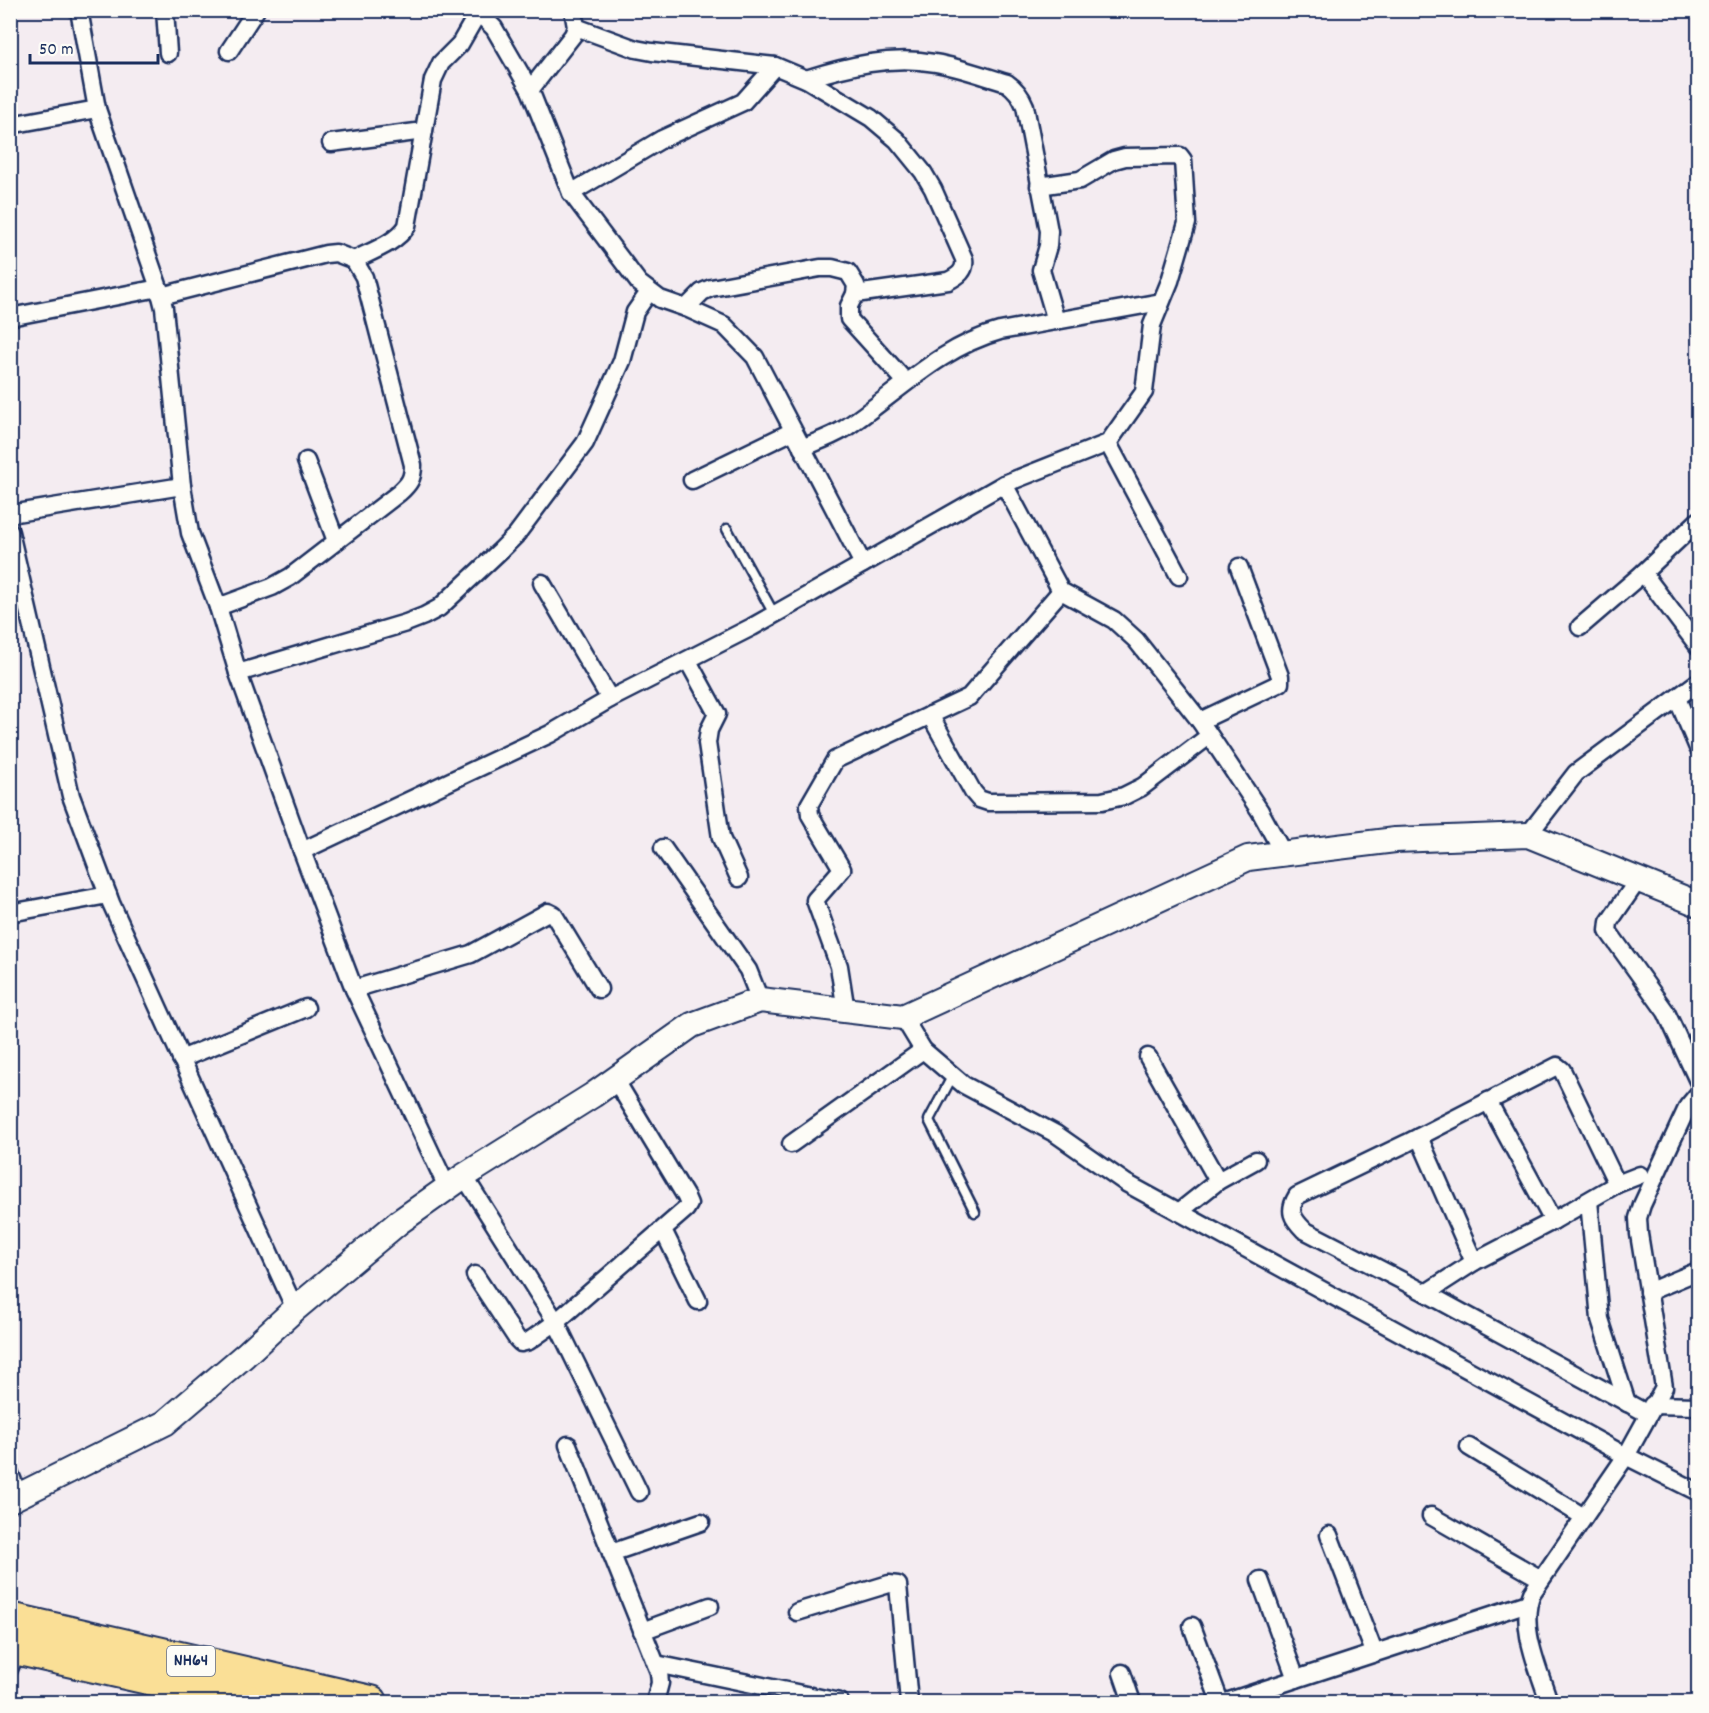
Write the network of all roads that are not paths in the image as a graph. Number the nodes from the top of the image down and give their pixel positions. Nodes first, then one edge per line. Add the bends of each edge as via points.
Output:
1 (79, 10) edge
2 (165, 10) edge
3 (256, 10) edge
4 (485, 13) edge
5 (574, 19) edge
6 (229, 51) dead end
7 (168, 53) dead end
8 (775, 66) junction
9 (806, 79) junction
10 (530, 90) junction
11 (97, 109) junction
12 (10, 125) edge
13 (424, 131) junction
14 (332, 142) dead end
15 (1039, 186) junction
16 (571, 193) junction
17 (354, 260) junction
18 (160, 292) junction
19 (649, 292) junction
20 (855, 294) junction
21 (1161, 302) junction
22 (686, 308) junction
23 (10, 317) edge
24 (1056, 321) junction
25 (906, 382) junction
26 (793, 431) junction
27 (1108, 442) junction
28 (802, 448) junction
29 (306, 461) dead end
30 (692, 480) dead end
31 (1004, 484) junction
32 (182, 486) junction
33 (10, 514) edge
34 (1698, 520) edge
35 (727, 529) dead end
36 (10, 532) edge
37 (336, 542) junction
38 (863, 564) junction
39 (1239, 567) dead end
40 (1643, 573) junction
41 (1179, 576) dead end
42 (542, 583) dead end
43 (1061, 591) junction
44 (218, 607) junction
45 (774, 614) junction
46 (1580, 627) dead end
47 (1698, 646) edge
48 (688, 661) junction
49 (238, 673) junction
50 (1698, 682) edge
51 (1677, 698) junction
52 (610, 699) junction
53 (930, 715) junction
54 (1200, 721) junction
55 (1209, 736) junction
56 (1698, 748) edge
57 (1528, 835) junction
58 (663, 848) dead end
59 (302, 851) junction
60 (1283, 853) junction
61 (739, 878) dead end
62 (1638, 880) junction
63 (108, 895) junction
64 (1698, 904) edge
65 (10, 914) edge
66 (354, 988) junction
67 (599, 989) dead end
68 (760, 1000) junction
69 (306, 1008) dead end
70 (846, 1011) junction
71 (903, 1017) junction
72 (923, 1050) junction
73 (1149, 1057) dead end
74 (181, 1059) junction
75 (953, 1075) junction
76 (615, 1079) junction
77 (1698, 1081) edge
78 (1698, 1094) edge
79 (1488, 1101) junction
80 (1419, 1137) junction
81 (791, 1144) dead end
82 (1256, 1160) dead end
83 (1640, 1175) dead end
84 (455, 1181) junction
85 (1218, 1181) junction
86 (1617, 1184) junction
87 (1589, 1201) junction
88 (975, 1212) dead end
89 (1179, 1212) junction
90 (1553, 1221) junction
91 (663, 1230) junction
92 (1474, 1262) junction
93 (1698, 1271) edge
94 (475, 1275) dead end
95 (1648, 1292) junction
96 (1426, 1293) junction
97 (698, 1301) dead end
98 (295, 1309) junction
99 (556, 1322) junction
100 (1627, 1402) junction
101 (1698, 1406) edge
102 (1650, 1410) junction
103 (568, 1445) dead end
104 (1469, 1447) dead end
105 (1626, 1456) junction
106 (13, 1490) edge
107 (639, 1492) dead end
108 (1698, 1492) edge
109 (1431, 1516) dead end
110 (1584, 1517) junction
111 (701, 1522) dead end
112 (1329, 1535) dead end
113 (611, 1553) junction
114 (1541, 1579) junction
115 (1260, 1580) dead end
116 (1528, 1603) junction
117 (710, 1606) dead end
118 (797, 1612) dead end
119 (10, 1619) edge
120 (1192, 1626) dead end
121 (642, 1631) junction
122 (1374, 1652) junction
123 (14, 1658) edge
124 (656, 1664) junction
125 (1122, 1673) dead end
126 (1296, 1679) junction
127 (254, 1702) edge
128 (371, 1702) edge
129 (655, 1702) edge
130 (840, 1702) edge
131 (909, 1702) edge
132 (1132, 1702) edge
133 (1220, 1702) edge
134 (1226, 1702) edge
135 (1549, 1702) edge

1 - 11 street
2 - 7 street
3 - 6 street
4 - 10 street
4 - 13 street via 441,63 433,80
5 - 8 street via 636,49
5 - 10 street via 568,43
8 - 9 street
8 - 16 street via 743,102 662,139
9 - 15 street via 865,63 917,60 1007,83 1024,106
9 - 20 street via 871,118 897,140 933,189 964,259 962,271 948,281
10 - 16 street
11 - 12 street
11 - 18 street
13 - 14 street
13 - 17 street via 407,226 394,239
15 - 21 street via 1080,180 1125,157 1182,157 1187,223
15 - 24 street via 1049,237 1041,270
16 - 19 street
17 - 18 street via 336,253 326,254
17 - 37 street via 364,277 413,476 399,493
18 - 23 street
18 - 32 street
19 - 22 street
19 - 49 street via 635,312 622,361 585,443 516,535 451,598 406,623
20 - 22 street via 856,285 848,272 820,268 711,288
20 - 25 street via 849,306 849,319
21 - 24 street
21 - 27 street via 1152,325 1144,392
22 - 26 street via 724,326 747,347
24 - 25 street via 983,337
25 - 28 street via 843,429
26 - 28 street
26 - 30 street
27 - 31 street
27 - 41 street
28 - 38 street
29 - 37 street
31 - 38 street
31 - 43 street
32 - 33 street
32 - 44 street via 190,533
34 - 40 street
35 - 45 lane
36 - 63 street via 71,796
37 - 44 street via 282,582
38 - 45 street
39 - 54 street via 1280,683
40 - 46 street
40 - 47 street
42 - 52 street
43 - 53 street via 974,693
43 - 54 street via 1114,620 1136,640
44 - 49 street
45 - 48 street
48 - 52 street
48 - 61 street via 717,714 707,743 721,838
49 - 59 street
50 - 51 street
51 - 56 street
51 - 57 street via 1576,773
52 - 59 street via 550,734
53 - 55 street via 973,792 979,800 988,802 1102,801 1125,796
53 - 70 street via 835,760 809,805 810,815 842,869 815,900 839,966
54 - 55 street
55 - 60 street via 1260,811
57 - 60 street via 1395,840
57 - 62 street
58 - 68 street via 748,970
59 - 66 street
60 - 71 street via 1248,858
62 - 64 street
62 - 77 street via 1608,931 1666,1012
63 - 65 street
63 - 74 street
66 - 67 street via 471,954 548,912 554,915
66 - 84 street
68 - 70 street
68 - 76 street via 692,1025
69 - 74 street
70 - 71 street
71 - 72 street
72 - 75 street
72 - 81 street
73 - 85 street
74 - 98 street
75 - 88 lane via 929,1120
75 - 89 street
76 - 84 street
76 - 91 street via 689,1204
78 - 95 street via 1688,1106 1638,1218
79 - 80 street
79 - 86 street via 1557,1066
79 - 90 street
80 - 92 street
80 - 96 street via 1297,1196 1291,1213 1304,1230
82 - 85 street
83 - 86 street
84 - 98 street
84 - 99 street
85 - 89 street
86 - 87 street
87 - 90 street
87 - 100 street via 1600,1319
89 - 105 street
90 - 92 street
91 - 97 street
91 - 99 street
92 - 96 street
93 - 95 street
94 - 99 street via 522,1343
95 - 102 street via 1664,1382
96 - 100 street
98 - 106 street via 165,1423
99 - 107 street
100 - 102 street
101 - 102 street
102 - 105 street
103 - 113 street
104 - 110 street
105 - 108 street
105 - 110 street
109 - 114 street
110 - 114 street
111 - 113 street
112 - 122 street
113 - 121 street
114 - 116 street
115 - 126 street
116 - 122 street
116 - 135 street via 1526,1622
117 - 121 street
118 - 131 street via 889,1584 898,1585
119 - 128 highway, NH64
120 - 133 street
121 - 124 street
122 - 126 street
123 - 127 highway, NH64
124 - 129 street via 660,1683
124 - 130 street
125 - 132 street
126 - 134 street

